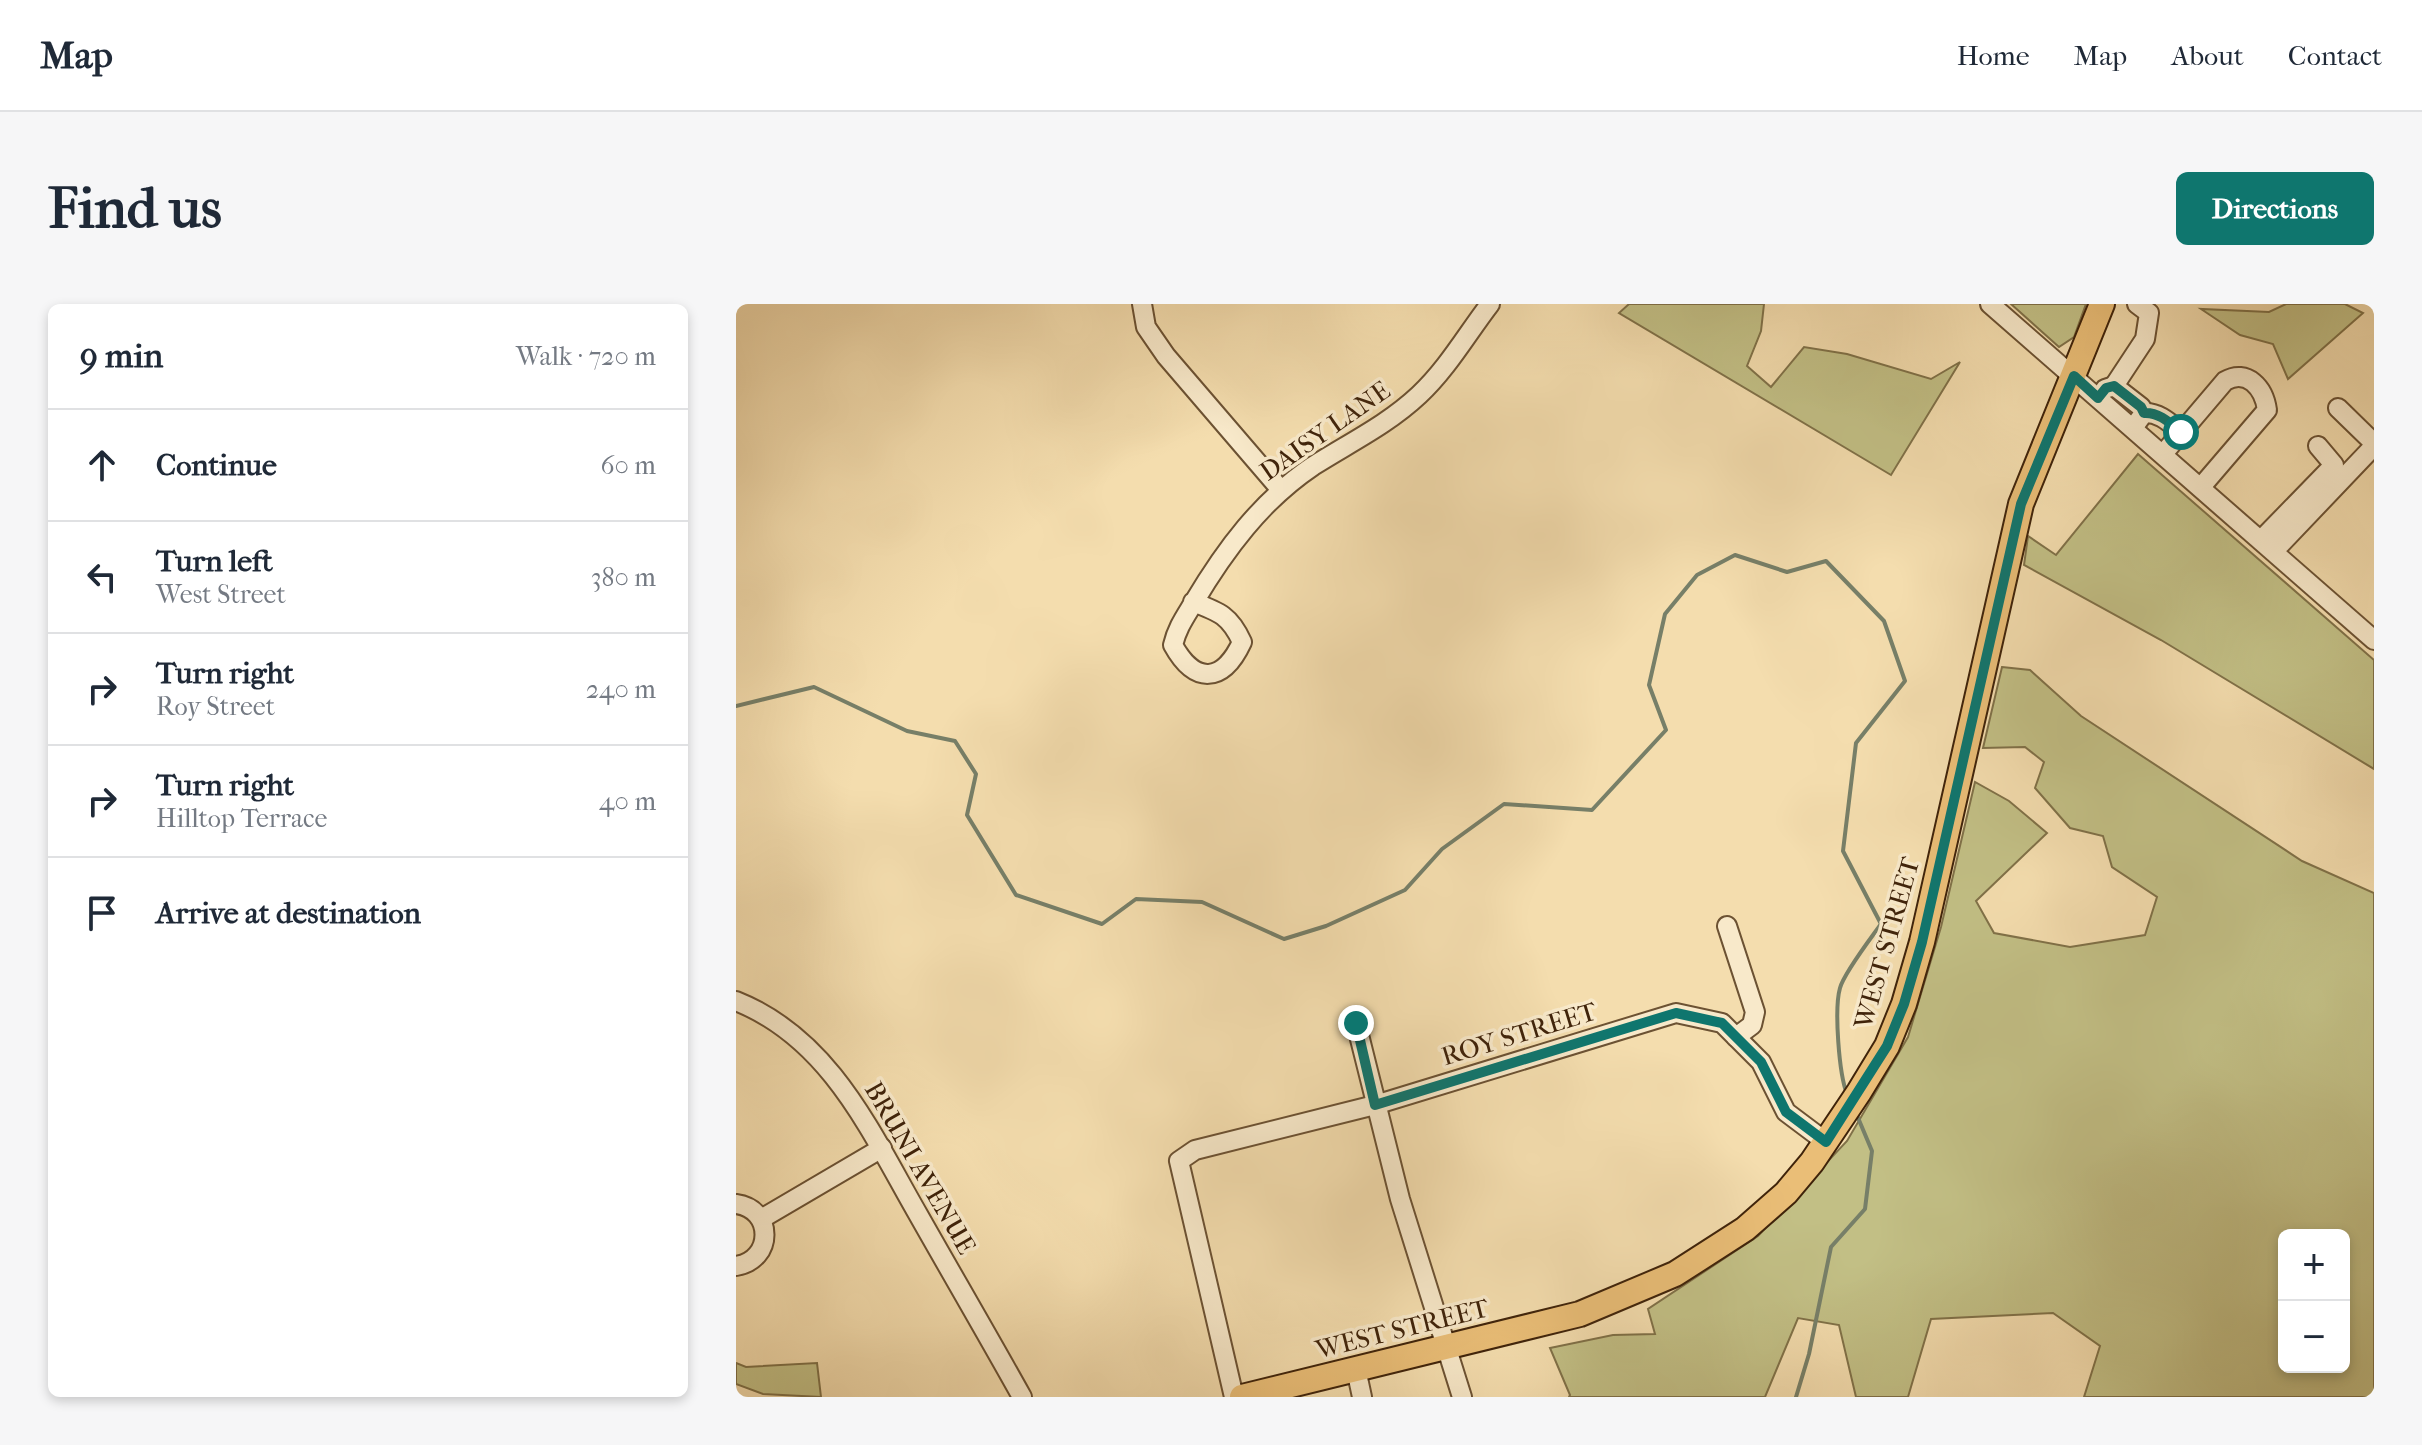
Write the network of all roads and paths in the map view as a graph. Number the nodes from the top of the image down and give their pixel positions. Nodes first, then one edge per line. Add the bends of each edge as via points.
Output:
1 (1142, 304) edge
2 (1490, 304) edge
3 (1990, 304) edge
4 (2102, 304) edge
5 (2137, 304) edge
6 (2074, 376) junction
7 (2114, 386) junction
8 (2098, 398) junction
9 (2338, 408) dead end
10 (2138, 421) junction
11 (2181, 432) junction
12 (2374, 445) edge
13 (2318, 446) dead end
14 (2163, 454) junction
15 (2201, 487) junction
16 (1281, 490) junction
17 (2267, 546) junction
18 (1193, 602) dead end
19 (2374, 640) edge
20 (1727, 926) dead end
21 (736, 1001) edge
22 (1356, 1023) dead end
23 (1736, 1037) junction
24 (1375, 1105) junction
25 (1826, 1142) junction
26 (882, 1148) junction
27 (736, 1204) edge
28 (761, 1219) junction
29 (736, 1266) edge
30 (1445, 1347) junction
31 (1356, 1369) junction
32 (1022, 1397) edge
33 (1234, 1397) edge
34 (1242, 1397) edge
35 (1362, 1397) edge
36 (1462, 1397) edge

1 - 16 street via 1146,327 1166,356
2 - 16 street, DAISY LANE via 1420,395
3 - 6 street
4 - 6 main road, WEST STREET
5 - 7 street via 2149,313 2145,339
6 - 8 street
6 - 25 main road, WEST STREET via 2021,504 1904,1004 1887,1046
7 - 8 street
7 - 10 street via 2141,407
8 - 10 street
9 - 12 street
10 - 11 street via 2151,413
10 - 14 street
11 - 14 street
11 - 15 street via 2233,376 2245,377 2265,396 2267,410 2258,423
12 - 17 street
13 - 17 street via 2334,465
14 - 15 street
15 - 17 street
16 - 18 street, DAISY LANE via 1251,520
17 - 19 street
20 - 23 street via 1755,1012 1752,1025
21 - 26 street, BRUNI AVENUE via 772,1019 809,1048
22 - 24 street
23 - 24 street, ROY STREET via 1722,1023 1676,1013
23 - 25 street, ROY STREET via 1761,1062 1786,1112
24 - 30 street
24 - 33 street, ROY STREET via 1195,1150 1179,1161
25 - 30 main road, WEST STREET via 1786,1193 1745,1229 1675,1274 1580,1314
26 - 28 street
26 - 32 street, BRUNI AVENUE
27 - 28 street
28 - 29 street via 766,1235 762,1250
30 - 31 main road, WEST STREET
30 - 36 street
31 - 34 main road, WEST STREET
31 - 35 street

